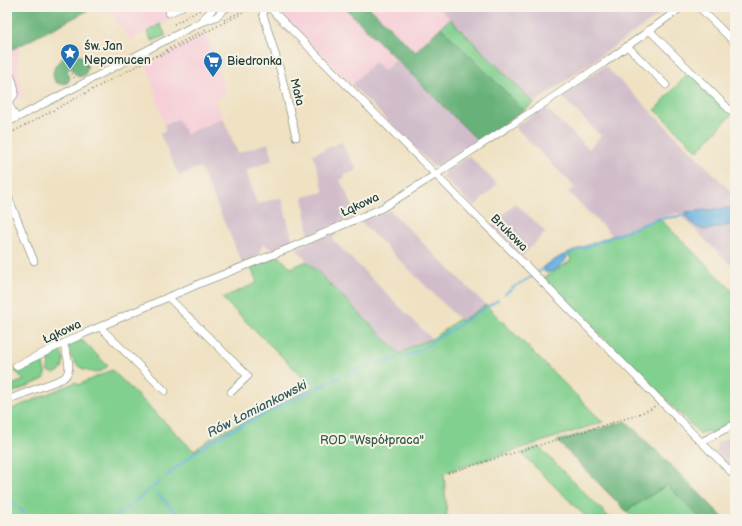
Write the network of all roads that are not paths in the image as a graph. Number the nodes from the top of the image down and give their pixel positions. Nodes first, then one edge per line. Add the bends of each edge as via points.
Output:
1 (181, 7) edge
2 (215, 7) edge
3 (228, 7) edge
4 (263, 7) edge
5 (268, 7) edge
6 (682, 7) edge
7 (699, 7) edge
8 (169, 9) edge
9 (197, 24) junction
10 (649, 30) junction
11 (735, 43) edge
12 (627, 46) junction
13 (7, 70) edge
14 (666, 85) dead end
15 (7, 101) edge
16 (735, 115) edge
17 (16, 118) junction
18 (7, 123) edge
19 (296, 137) dead end
20 (435, 175) junction
21 (7, 194) edge
22 (34, 262) dead end
23 (168, 297) junction
24 (100, 327) junction
25 (64, 344) junction
26 (16, 366) dead end
27 (165, 391) dead end
28 (231, 392) dead end
29 (7, 400) edge
30 (735, 424) edge
31 (701, 442) junction
32 (735, 476) edge

1 - 8 street
2 - 9 street
3 - 9 street via 216,17
4 - 19 street, Mała
5 - 20 street, Brukowa
6 - 10 street, Łąkowa
7 - 11 street
9 - 17 street
10 - 12 street, Łąkowa
10 - 16 street
12 - 14 street
12 - 20 street, Łąkowa
13 - 15 street via 15,89 14,96
15 - 17 street
17 - 18 street
20 - 23 street, Łąkowa via 382,208
20 - 31 street, Brukowa
21 - 22 street
23 - 24 street, Łąkowa
23 - 28 street via 248,376
24 - 25 street, Łąkowa
24 - 27 street
25 - 26 street, Łąkowa
25 - 29 street via 68,368 62,380
30 - 31 street
31 - 32 street, Brukowa

